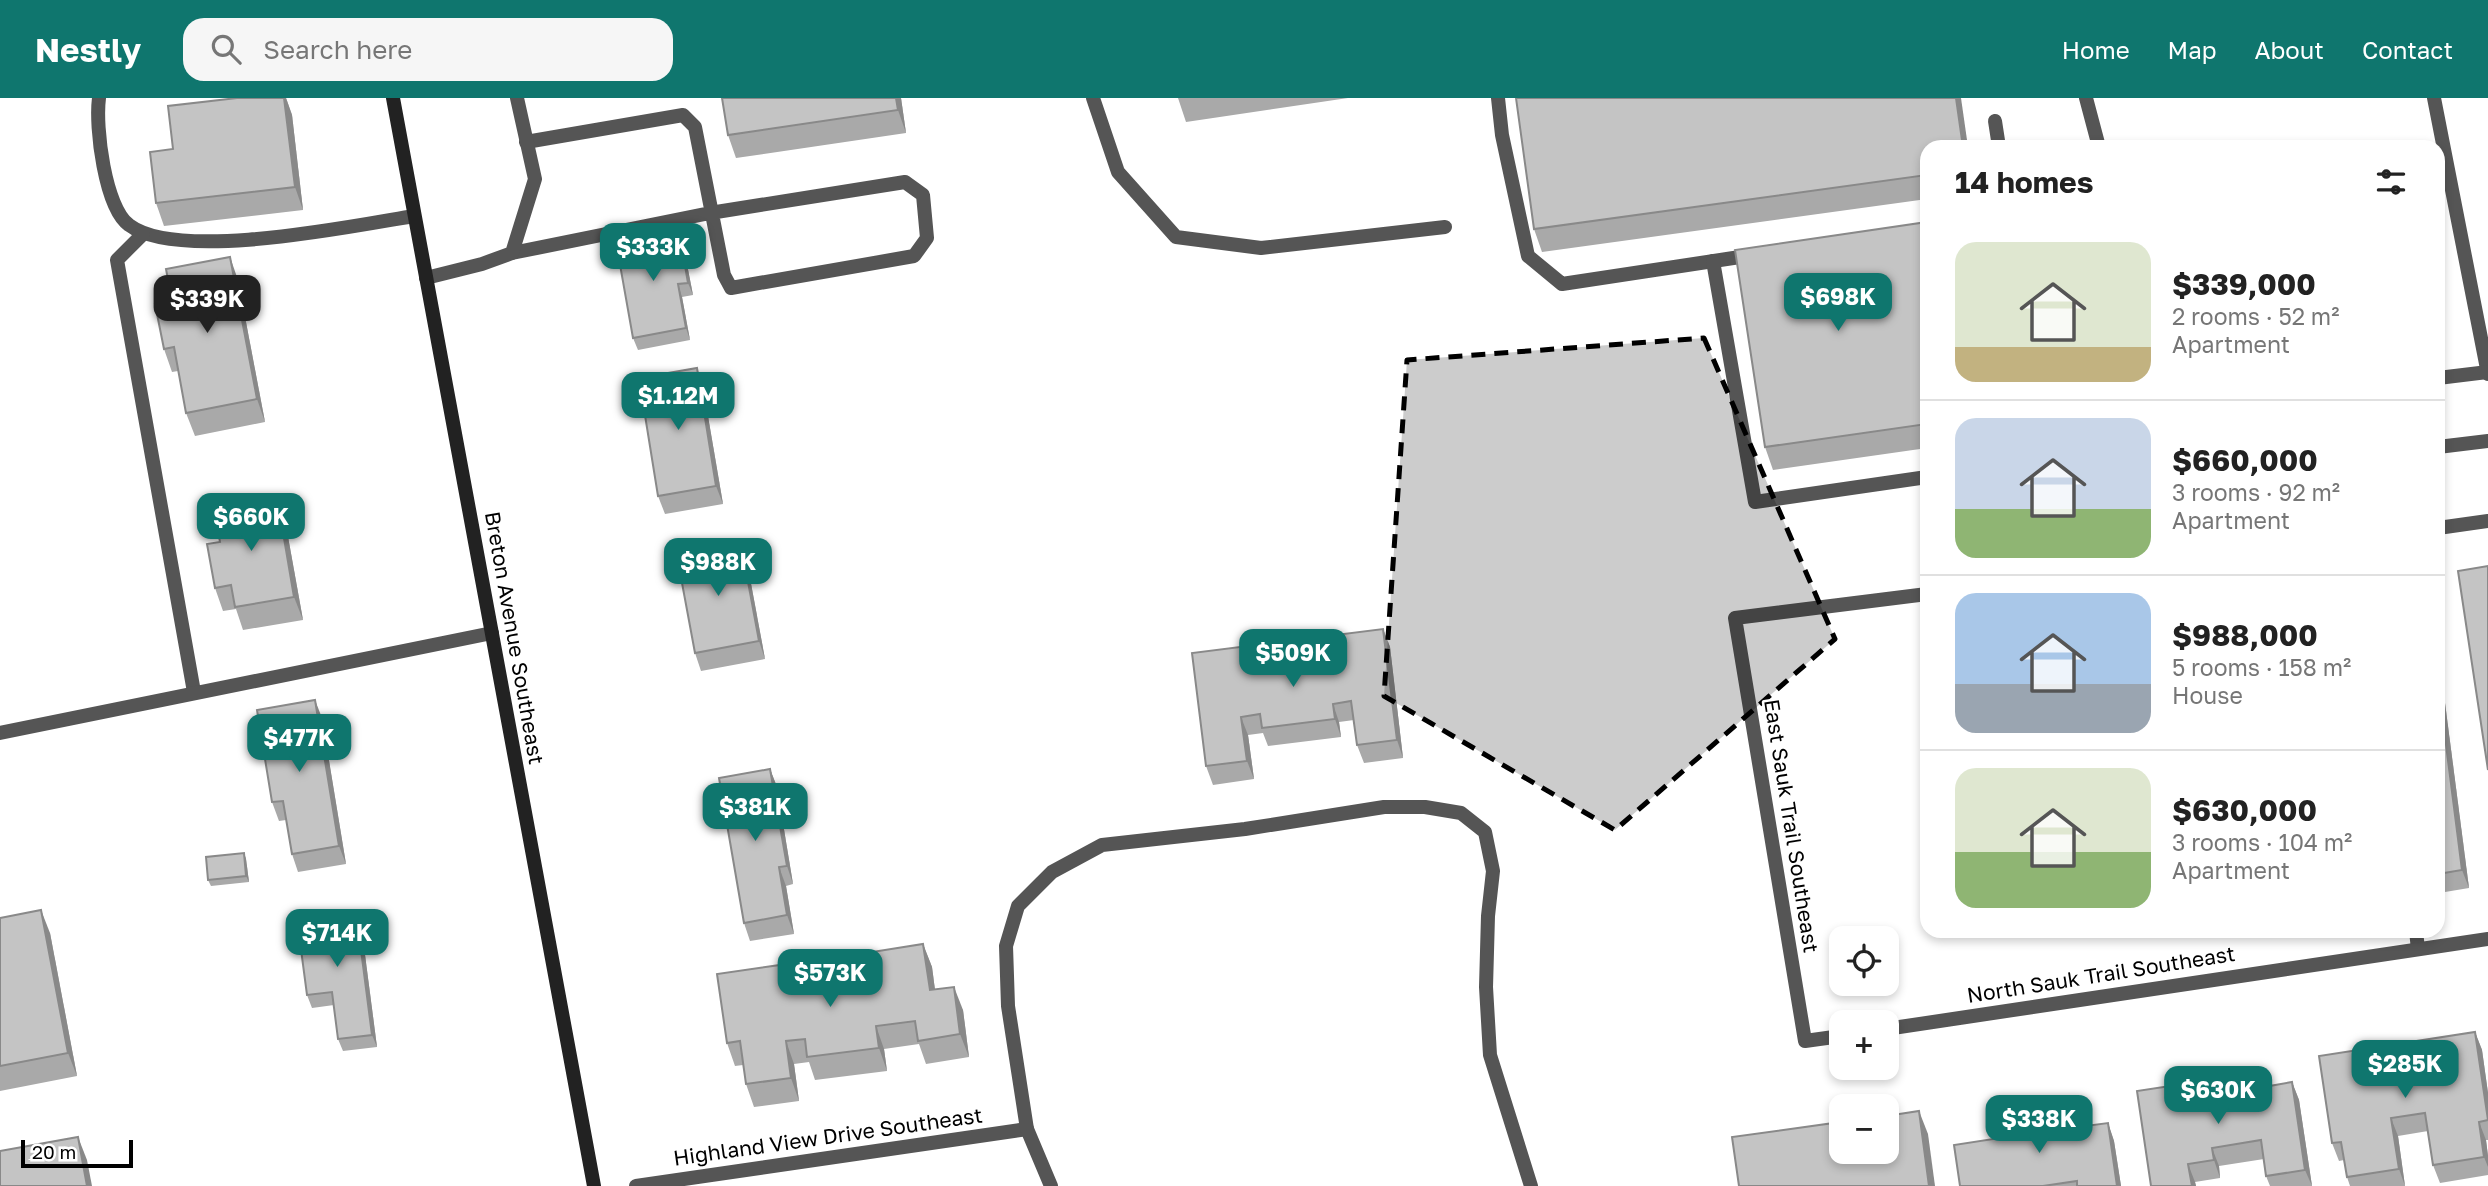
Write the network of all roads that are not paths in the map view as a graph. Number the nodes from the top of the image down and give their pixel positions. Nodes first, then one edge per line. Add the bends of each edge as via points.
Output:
1 (99, 98) edge
2 (393, 98) edge
3 (517, 98) edge
4 (1093, 98) edge
5 (1498, 98) edge
6 (2086, 98) edge
7 (2434, 98) edge
8 (1995, 121) dead end
9 (1998, 140) edge
10 (2097, 140) edge
11 (2442, 140) edge
12 (526, 142) junction
13 (2445, 154) edge
14 (710, 213) junction
15 (414, 216) junction
16 (1445, 228) dead end
17 (143, 234) junction
18 (512, 253) junction
19 (1766, 253) edge
20 (1713, 261) junction
21 (426, 278) junction
22 (2488, 373) edge
23 (2445, 377) edge
24 (2488, 442) edge
25 (2445, 446) edge
26 (1920, 478) edge
27 (2488, 521) edge
28 (2445, 527) edge
29 (1920, 595) edge
30 (492, 633) junction
31 (194, 692) junction
32 (0, 733) edge
33 (2417, 938) edge
34 (2488, 939) edge
35 (2418, 949) junction
36 (1899, 1027) edge
37 (1829, 1038) edge
38 (1027, 1129) junction
39 (594, 1186) edge
40 (636, 1186) edge
41 (1051, 1186) edge
42 (1531, 1186) edge

1 - 17 street via 102,155 116,210
2 - 15 main road, Breton Avenue Southeast
3 - 12 street
4 - 16 street via 1118,172 1175,237 1262,248
5 - 20 street via 1528,256 1562,284
6 - 10 street
7 - 11 street
8 - 9 street
12 - 14 street via 683,115 695,127
12 - 18 street via 534,179
13 - 22 street
14 - 14 street via 731,288 914,256 927,238 923,195 905,182
14 - 18 street
15 - 17 street via 216,240 163,240
15 - 21 main road, Breton Avenue Southeast
17 - 31 street via 117,260
18 - 21 street
19 - 20 street
20 - 26 street via 1755,502
21 - 30 main road, Breton Avenue Southeast
22 - 23 street
24 - 25 street
27 - 28 street
29 - 37 street, East Sauk Trail Southeast via 1735,618 1805,1041
30 - 31 street
30 - 39 main road, Breton Avenue Southeast
31 - 32 street
33 - 35 street
34 - 35 street, North Sauk Trail Southeast
35 - 36 street, North Sauk Trail Southeast
38 - 40 street, Highland View Drive Southeast
38 - 41 street
38 - 42 street via 1007,994 1006,946 1018,906 1052,872 1102,845 1384,807 1425,807 1461,813 1485,832 1493,872 1486,987 1490,1055

